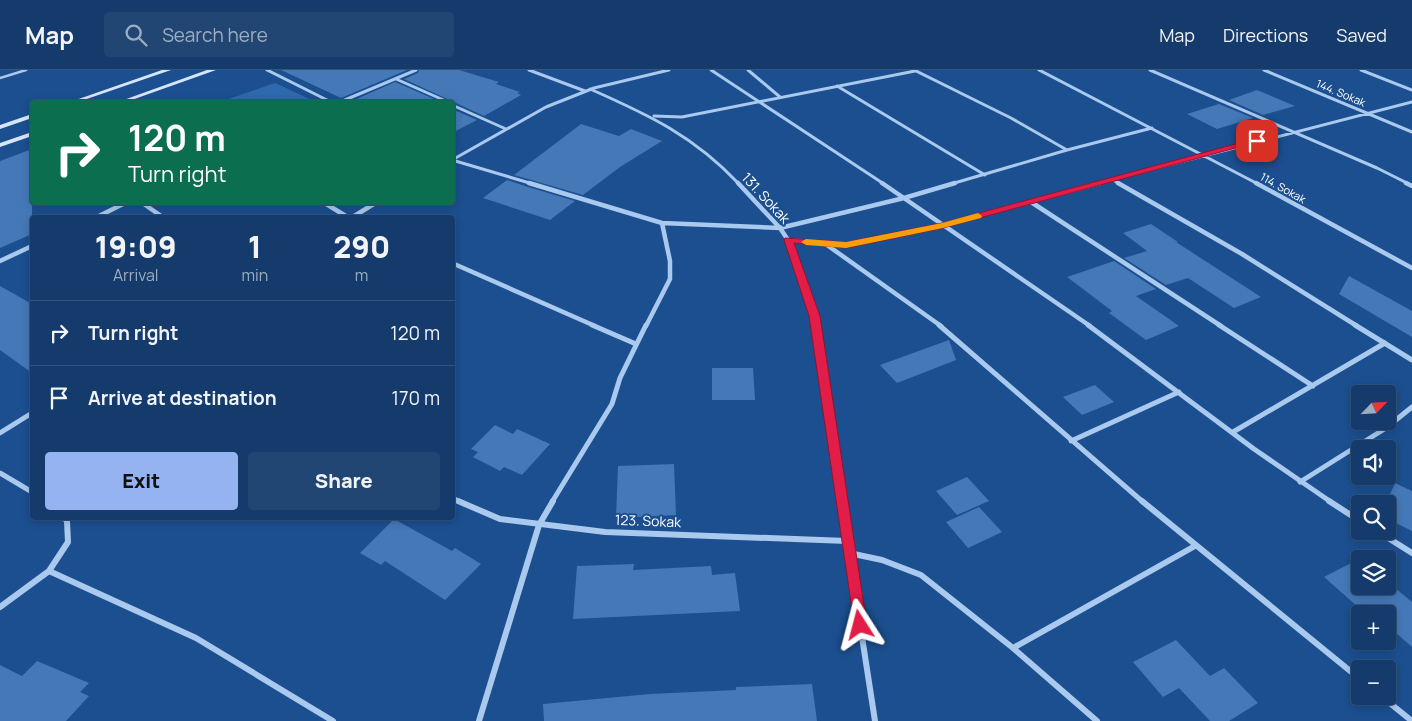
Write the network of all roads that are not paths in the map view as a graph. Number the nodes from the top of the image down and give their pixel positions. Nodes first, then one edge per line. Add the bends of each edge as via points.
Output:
1 (26, 70) edge
2 (168, 70) edge
3 (213, 70) edge
4 (267, 70) edge
5 (416, 70) edge
6 (529, 70) edge
7 (669, 70) edge
8 (711, 70) edge
9 (748, 70) edge
10 (914, 70) edge
11 (1039, 70) edge
12 (1150, 70) edge
13 (1264, 70) edge
14 (1361, 70) edge
15 (0, 78) edge
16 (396, 79) junction
17 (837, 86) junction
18 (588, 90) junction
19 (1412, 90) edge
20 (780, 97) junction
21 (79, 100) edge
22 (128, 100) edge
23 (327, 100) edge
24 (345, 100) edge
25 (443, 100) edge
26 (758, 101) junction
27 (1412, 102) edge
28 (455, 106) edge
29 (1368, 113) junction
30 (651, 116) junction
31 (30, 117) edge
32 (0, 127) edge
33 (1152, 128) junction
34 (506, 129) junction
35 (1292, 132) junction
36 (1412, 132) edge
37 (30, 135) edge
38 (0, 145) edge
39 (1067, 150) junction
40 (1204, 155) junction
41 (455, 158) edge
42 (455, 161) edge
43 (985, 175) junction
44 (1113, 180) junction
45 (1412, 186) edge
46 (904, 198) junction
47 (1031, 202) junction
48 (121, 205) edge
49 (145, 205) edge
50 (328, 205) edge
51 (372, 205) edge
52 (101, 215) edge
53 (160, 215) edge
54 (345, 215) edge
55 (355, 215) edge
56 (662, 223) junction
57 (943, 225) junction
58 (780, 228) junction
59 (788, 240) junction
60 (827, 244) junction
61 (30, 248) edge
62 (0, 261) edge
63 (455, 264) edge
64 (1412, 268) edge
65 (1385, 343) junction
66 (636, 344) junction
67 (1412, 360) edge
68 (1313, 386) junction
69 (1179, 392) junction
70 (1412, 406) edge
71 (30, 414) edge
72 (1233, 432) junction
73 (0, 433) edge
74 (1071, 441) junction
75 (0, 473) edge
76 (1300, 482) junction
77 (30, 491) edge
78 (455, 499) edge
79 (1351, 515) edge
80 (66, 520) edge
81 (539, 525) junction
82 (1391, 540) edge
83 (847, 541) junction
84 (1195, 546) junction
85 (849, 553) junction
86 (1412, 553) edge
87 (49, 571) junction
88 (0, 606) edge
89 (1013, 648) junction
90 (1351, 672) edge
91 (1392, 705) edge
92 (333, 721) edge
93 (479, 721) edge
94 (876, 721) edge
95 (1097, 721) edge
96 (1412, 721) edge

1 - 15 lane
2 - 21 main road
3 - 22 main road
4 - 23 street
5 - 16 street
6 - 18 street, 131. Sokak
7 - 18 street
8 - 26 street
9 - 20 street
10 - 17 street
10 - 39 street
11 - 33 street, 114. Sokak
12 - 35 street
13 - 29 street, 144. Sokak
14 - 19 street
16 - 24 street
16 - 25 street
17 - 20 street
17 - 43 street
18 - 30 street, 131. Sokak
18 - 34 street via 546,107
20 - 26 street
26 - 30 street via 682,117
26 - 46 street
27 - 29 street
28 - 34 street
29 - 35 street
29 - 36 street, 144. Sokak
30 - 58 street, 131. Sokak via 685,136 718,163
31 - 32 main road
33 - 39 street
33 - 40 street, 114. Sokak
34 - 41 street
35 - 40 street
35 - 45 street
37 - 38 main road
39 - 43 street
40 - 44 street
40 - 64 street, 114. Sokak
42 - 56 street
43 - 46 street
44 - 47 street
44 - 65 street via 1242,254
46 - 57 street
46 - 58 street
47 - 57 street
47 - 68 street
48 - 52 street
49 - 53 street
50 - 54 street
51 - 55 street
56 - 58 street
56 - 66 street via 670,261 670,279
57 - 60 street via 846,245
57 - 69 street
58 - 59 street, 131. Sokak
59 - 60 street
59 - 83 street, 131. Sokak via 814,316
60 - 74 street via 959,340
61 - 62 street
63 - 66 street
65 - 67 street
65 - 68 street
66 - 81 street via 612,404
68 - 72 street
69 - 72 street
69 - 74 street
70 - 76 street via 1386,428
71 - 73 street
72 - 76 street
74 - 84 street
75 - 77 street
76 - 79 street
78 - 81 street, 123. Sokak via 500,519
80 - 87 street via 68,542
81 - 83 street, 123. Sokak via 604,532
81 - 93 street
82 - 86 street
83 - 85 street, 131. Sokak
84 - 89 street
84 - 90 street
85 - 89 street via 882,560 921,575
85 - 94 street, 131. Sokak
87 - 88 street
87 - 92 street via 196,638
89 - 95 street
91 - 96 street

